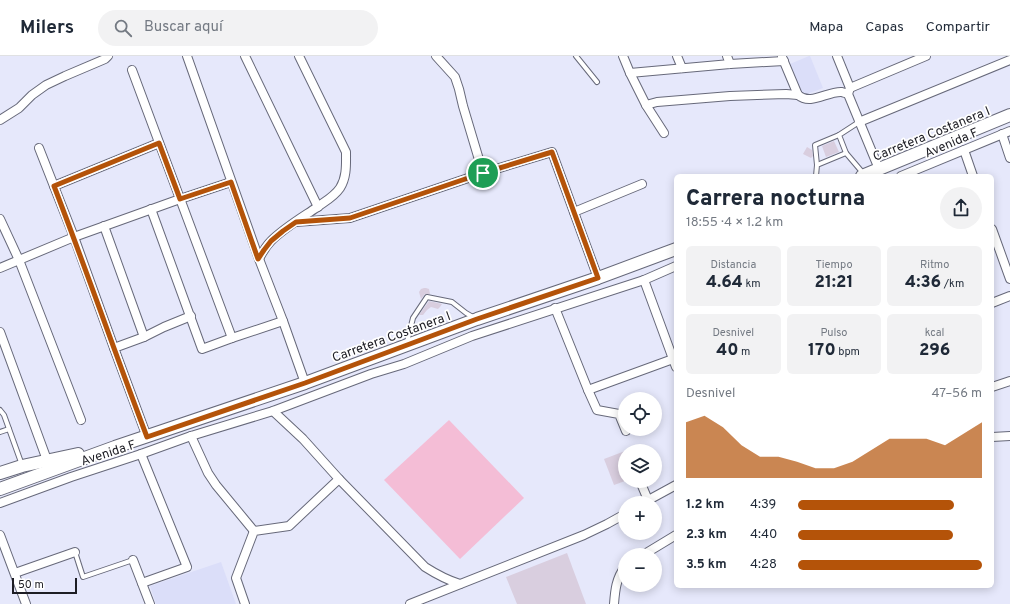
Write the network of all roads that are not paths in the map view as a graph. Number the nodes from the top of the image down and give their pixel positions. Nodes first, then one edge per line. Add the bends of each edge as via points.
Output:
1 (108, 56) edge
2 (186, 56) edge
3 (245, 56) edge
4 (299, 56) edge
5 (436, 56) edge
6 (576, 56) edge
7 (623, 56) edge
8 (677, 56) edge
9 (727, 56) edge
10 (926, 56) edge
11 (839, 58) edge
12 (783, 59) edge
13 (1010, 60) edge
14 (730, 64) junction
15 (682, 68) junction
16 (132, 70) dead end
17 (630, 73) junction
18 (596, 82) dead end
19 (849, 91) junction
20 (798, 95) junction
21 (646, 105) junction
22 (1010, 115) edge
23 (0, 120) edge
24 (859, 122) junction
25 (1010, 131) edge
26 (664, 133) dead end
27 (1002, 134) junction
28 (839, 135) junction
29 (159, 143) junction
30 (39, 148) dead end
31 (964, 150) junction
32 (846, 153) junction
33 (1010, 158) edge
34 (817, 165) junction
35 (879, 169) junction
36 (483, 173) junction
37 (816, 174) edge
38 (862, 174) edge
39 (868, 174) edge
40 (908, 174) edge
41 (972, 174) edge
42 (231, 182) junction
43 (642, 184) dead end
44 (54, 186) junction
45 (180, 199) junction
46 (318, 207) junction
47 (151, 209) junction
48 (574, 212) junction
49 (0, 220) edge
50 (296, 222) junction
51 (104, 226) junction
52 (994, 235) edge
53 (74, 237) junction
54 (674, 250) edge
55 (258, 259) junction
56 (18, 260) junction
57 (674, 267) edge
58 (0, 268) edge
59 (598, 278) junction
60 (1010, 279) edge
61 (644, 280) junction
62 (1010, 296) edge
63 (994, 301) edge
64 (555, 308) junction
65 (191, 316) junction
66 (477, 319) junction
67 (283, 321) junction
68 (0, 332) edge
69 (144, 336) junction
70 (232, 338) junction
71 (406, 346) junction
72 (672, 346) edge
73 (114, 348) junction
74 (674, 363) edge
75 (1010, 381) edge
76 (305, 383) junction
77 (994, 386) edge
78 (588, 390) junction
79 (0, 410) edge
80 (273, 411) junction
81 (618, 414) edge
82 (81, 420) dead end
83 (9, 429) junction
84 (0, 432) edge
85 (191, 436) junction
86 (994, 436) edge
87 (1010, 436) edge
88 (147, 437) junction
89 (115, 447) junction
90 (141, 454) junction
91 (47, 460) junction
92 (22, 466) junction
93 (0, 473) edge
94 (340, 479) junction
95 (674, 486) edge
96 (0, 489) edge
97 (657, 496) edge
98 (0, 504) edge
99 (618, 518) edge
100 (254, 531) junction
101 (0, 535) edge
102 (674, 536) edge
103 (655, 548) edge
104 (75, 552) joint
105 (133, 560) joint
106 (15, 573) junction
107 (618, 580) edge
108 (142, 582) junction
109 (460, 584) junction
110 (26, 604) edge
111 (150, 604) edge
112 (245, 604) edge
113 (410, 604) edge
114 (614, 604) edge

1 - 23 street via 46,85
2 - 42 street
3 - 46 street
4 - 46 street via 346,152 346,168 340,188
5 - 36 street via 455,77
6 - 18 lane
7 - 17 street
8 - 15 street
9 - 14 street
10 - 19 street
11 - 19 street
12 - 14 street
12 - 20 street
13 - 24 street
14 - 15 street
15 - 17 street
16 - 29 street
17 - 21 street
19 - 20 street via 807,100
19 - 24 street
20 - 21 street via 730,96
21 - 26 street
22 - 35 main road, Carretera Costanera I
24 - 28 lane
24 - 35 street
25 - 27 street, Avenida F
27 - 31 street, Avenida F
27 - 33 street
28 - 32 lane
28 - 34 lane via 815,145
29 - 44 street
29 - 45 street
30 - 44 street
31 - 40 street, Avenida F
31 - 41 street
32 - 34 lane
32 - 38 lane
34 - 37 lane
35 - 39 main road, Carretera Costanera I
36 - 48 street via 552,152
36 - 50 street via 350,218
42 - 45 street
42 - 55 street
43 - 48 street
44 - 53 street
45 - 47 street
45 - 70 street
46 - 50 street
47 - 51 street
47 - 65 street
48 - 59 street
49 - 56 street
50 - 55 street via 271,241
51 - 53 street
51 - 69 street
52 - 60 street
53 - 56 street
53 - 73 street
54 - 59 main road, Carretera Costanera I
55 - 67 street
56 - 58 street
56 - 82 street
57 - 61 street, Avenida F
59 - 66 main road, Carretera Costanera I
61 - 64 street, Avenida F
61 - 72 street
62 - 63 street
64 - 78 street
64 - 80 street, Avenida F via 472,336 404,364
65 - 69 street
65 - 70 street via 202,349
66 - 71 main road, Carretera Costanera I
66 - 71 lane via 452,302 428,297 413,318
67 - 70 street
67 - 76 street
68 - 91 street
69 - 73 street
71 - 76 main road, Carretera Costanera I
72 - 74 street
73 - 88 street
74 - 78 street
75 - 77 street
76 - 88 main road, Carretera Costanera I
78 - 81 street via 597,410
79 - 83 lane
80 - 85 street, Avenida F
80 - 94 street
83 - 84 lane
83 - 92 lane
85 - 90 street, Avenida F
85 - 100 street via 208,473
86 - 87 street
88 - 89 main road, Carretera Costanera I
89 - 91 main road, Carretera Costanera I
89 - 96 main road, Carretera Costanera I
90 - 98 street, Avenida F
90 - 108 street via 187,567
91 - 92 main road, Carretera Costanera I
92 - 93 main road, Carretera Costanera I
94 - 100 street via 289,526
94 - 109 street via 425,567
95 - 97 street
99 - 109 street via 584,535
100 - 112 street via 236,578
101 - 106 street
102 - 103 street
104 - 105 lane via 83,578
104 - 106 street
105 - 108 street
106 - 110 street
107 - 114 street
108 - 111 street
109 - 113 street

